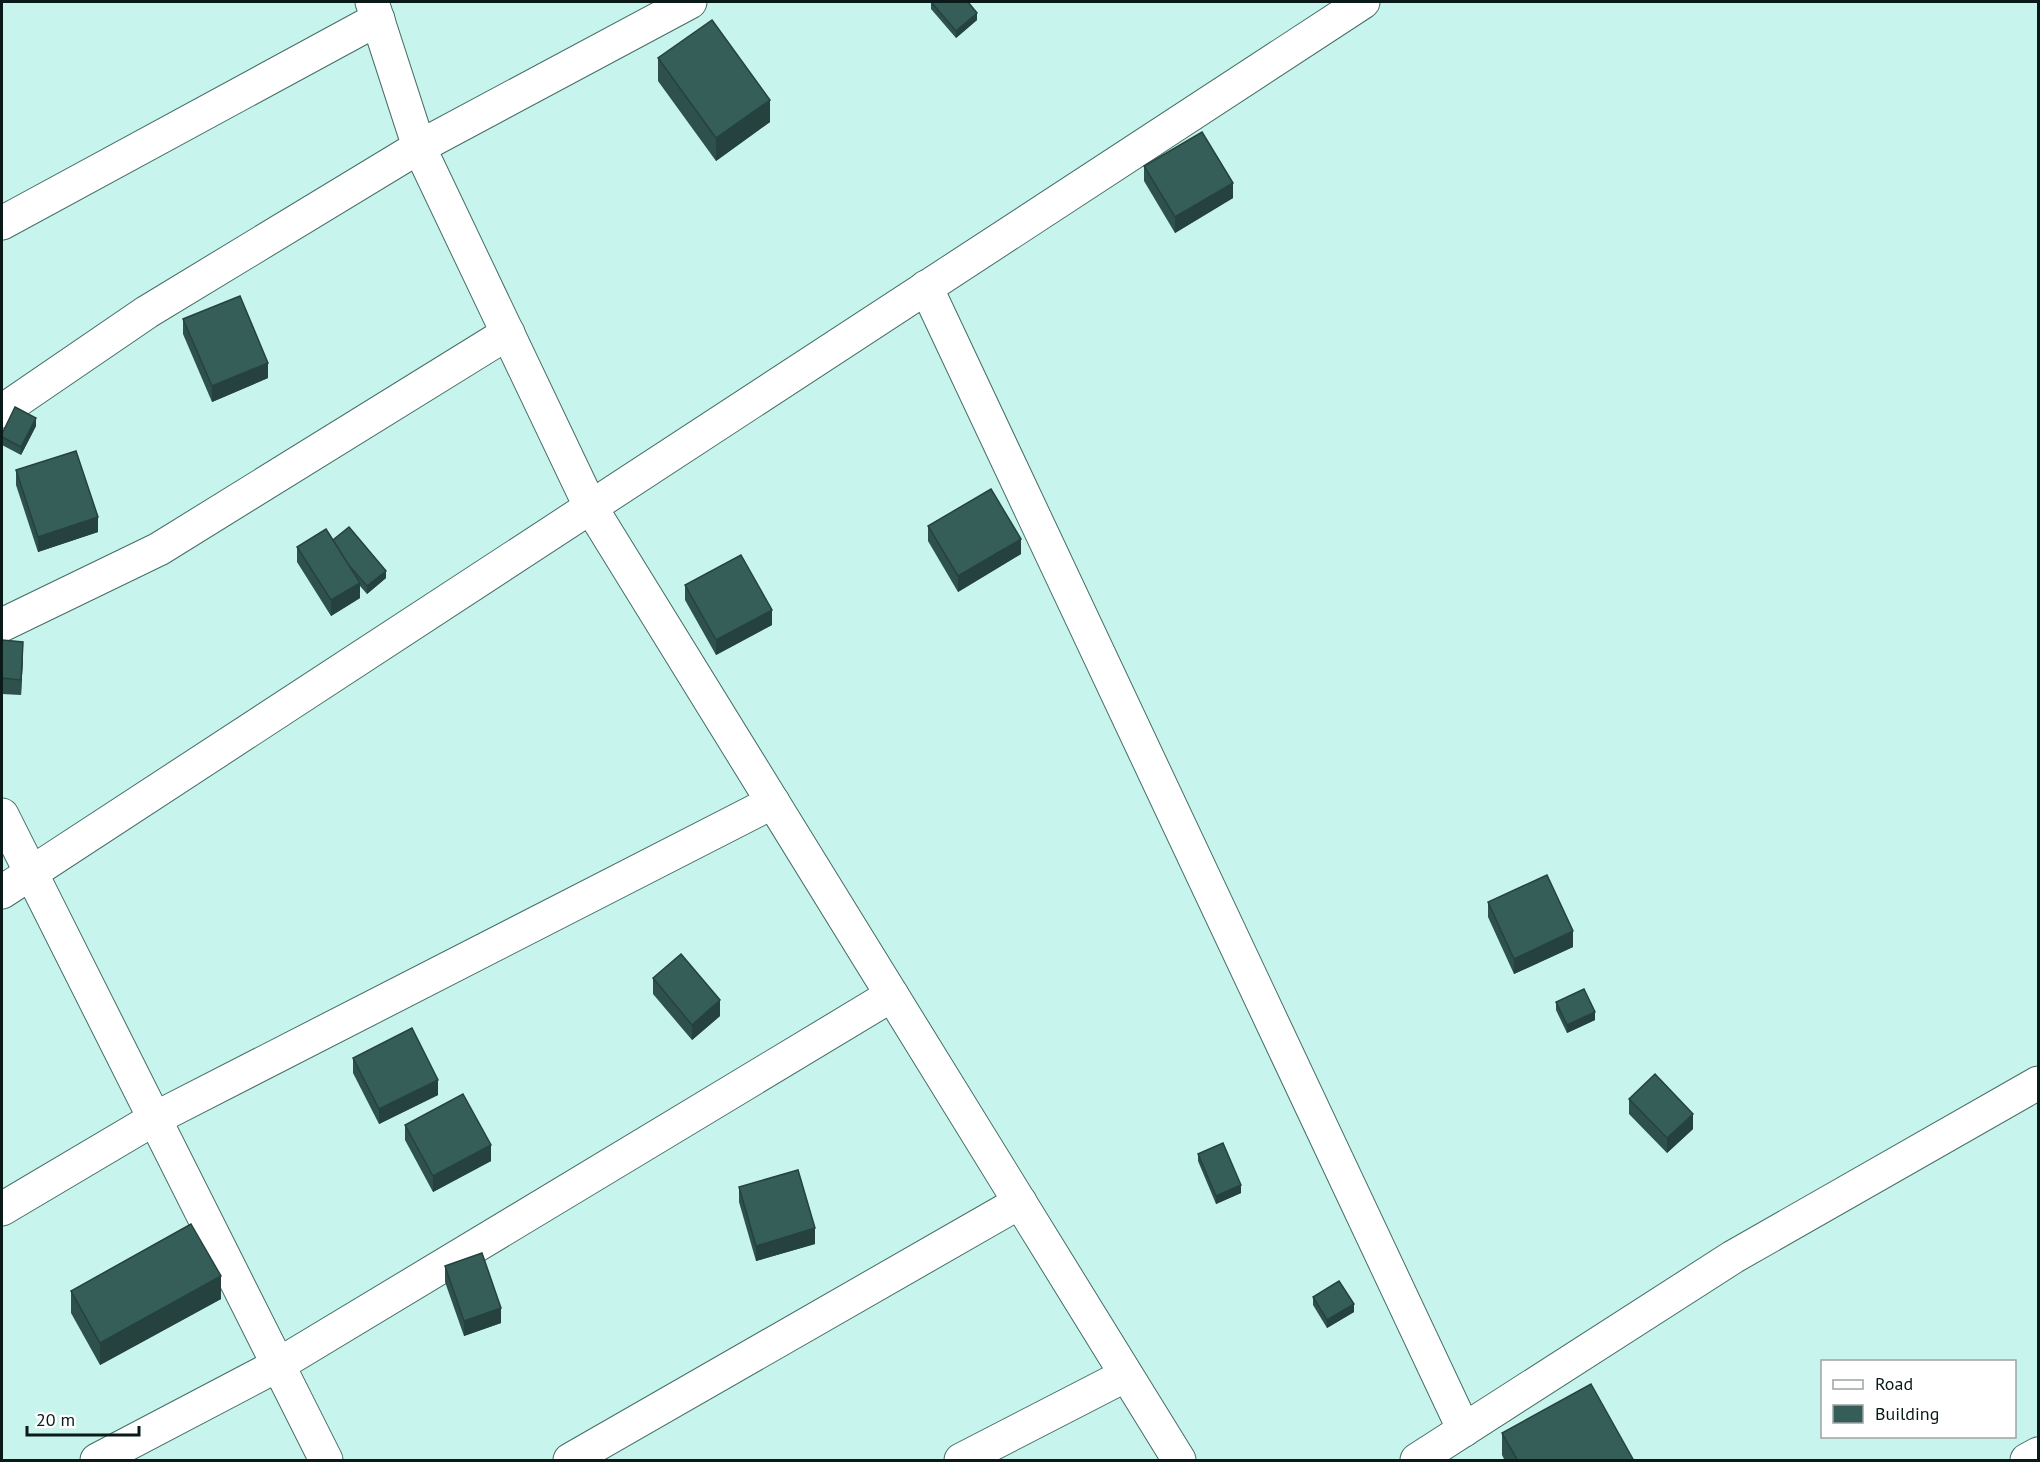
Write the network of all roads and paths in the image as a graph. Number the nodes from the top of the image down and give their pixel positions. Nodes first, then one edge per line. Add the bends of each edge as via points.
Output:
1 (690, 2) edge
2 (1363, 2) edge
3 (375, 10) edge
4 (419, 147) junction
5 (2, 223) edge
6 (926, 287) junction
7 (508, 333) junction
8 (2, 411) edge
9 (590, 506) junction
10 (2, 625) edge
11 (773, 802) junction
12 (2, 815) edge
13 (30, 872) junction
14 (2, 892) edge
15 (892, 995) junction
16 (2038, 1083) edge
17 (154, 1119) junction
18 (1020, 1202) junction
19 (2, 1209) edge
20 (278, 1365) junction
21 (1126, 1375) junction
22 (1464, 1431) junction
23 (2038, 1454) edge
24 (97, 1461) edge
25 (326, 1461) edge
26 (570, 1461) edge
27 (961, 1461) edge
28 (1179, 1461) edge
29 (1417, 1461) edge
30 (2027, 1461) edge

1 - 4 main road
2 - 6 main road
3 - 4 main road
3 - 5 main road
4 - 7 main road
4 - 8 main road via 147,312
6 - 9 main road
6 - 22 main road
7 - 9 main road
7 - 10 main road via 159,549
9 - 11 main road
9 - 13 main road
11 - 15 main road
11 - 17 main road
12 - 13 main road
13 - 14 main road
13 - 17 main road
15 - 18 main road
15 - 20 main road
16 - 22 main road via 1733,1257
17 - 19 main road
17 - 20 main road
18 - 21 main road
18 - 26 main road
20 - 24 main road
20 - 25 main road
21 - 27 main road
21 - 28 main road
22 - 29 main road
23 - 30 main road

